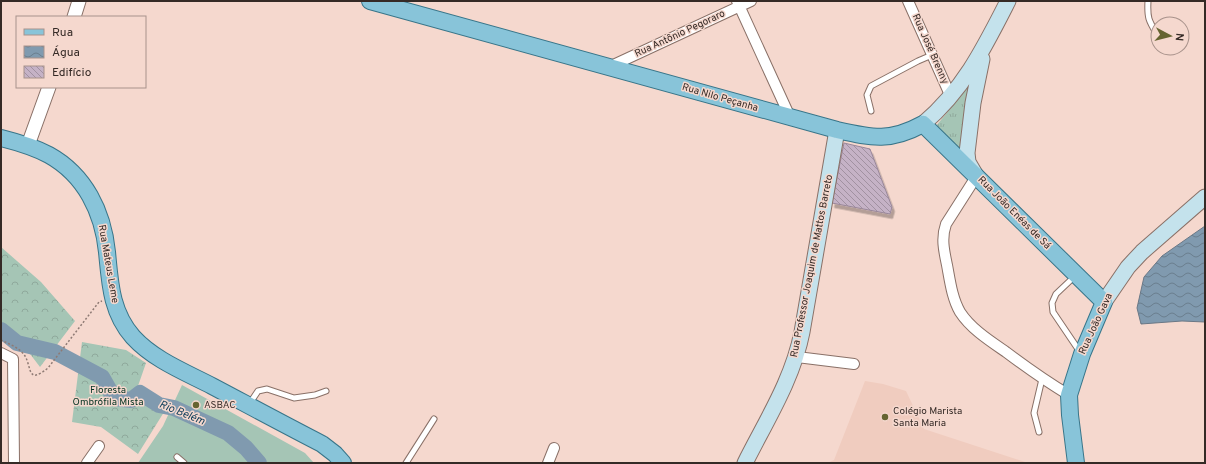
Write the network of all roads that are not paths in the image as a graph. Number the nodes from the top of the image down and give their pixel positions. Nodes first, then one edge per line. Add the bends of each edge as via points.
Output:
1 (80, 1) edge
2 (370, 1) edge
3 (752, 1) edge
4 (908, 1) edge
5 (1008, 1) edge
6 (1148, 1) edge
7 (393, 3) edge
8 (739, 4) edge
9 (74, 16) edge
10 (1150, 24) edge
11 (986, 45) junction
12 (932, 55) junction
13 (609, 67) junction
14 (48, 88) edge
15 (951, 97) junction
16 (871, 111) dead end
17 (790, 118) junction
18 (923, 124) junction
19 (837, 130) junction
20 (1, 138) edge
21 (28, 145) junction
22 (976, 176) junction
23 (1205, 198) edge
24 (1076, 275) junction
25 (1104, 302) junction
26 (1, 353) edge
27 (1082, 354) junction
28 (797, 357) junction
29 (854, 364) dead end
30 (1042, 379) junction
31 (326, 391) dead end
32 (1069, 395) junction
33 (249, 406) junction
34 (434, 419) dead end
35 (1039, 432) dead end
36 (99, 446) dead end
37 (554, 448) dead end
38 (177, 457) dead end
39 (14, 463) edge
40 (87, 463) edge
41 (184, 463) edge
42 (343, 463) edge
43 (406, 463) edge
44 (548, 463) edge
45 (745, 463) edge
46 (1076, 463) edge

1 - 9 street
2 - 7 main road, Rua Nilo Peçanha
3 - 8 street, Rua Antônio Pegoraro
4 - 12 street, Rua José Brenny
5 - 11 main road, Rua Nilo Peçanha
6 - 10 lane
7 - 13 main road, Rua Nilo Peçanha
8 - 13 street, Rua Antônio Pegoraro
8 - 17 street
11 - 15 main road, Rua Nilo Peçanha
11 - 22 main road via 975,91 967,153 968,162
12 - 15 street, Rua José Brenny
12 - 16 lane via 871,86 867,95
13 - 17 main road, Rua Nilo Peçanha
14 - 21 street
15 - 18 main road, Rua Nilo Peçanha
17 - 19 main road, Rua Nilo Peçanha
18 - 19 main road, Rua Nilo Peçanha via 899,135 885,137 871,137
18 - 22 main road, Rua João Enéas de Sá
19 - 28 main road, Rua Professor Joaquim de Mattos Barreto
20 - 21 main road, Rua Mateus Leme
21 - 33 main road, Rua Mateus Leme via 49,155 75,175 93,201 105,235 112,298 132,336 158,357
22 - 24 main road, Rua João Enéas de Sá
22 - 30 street via 943,232 942,240 956,304 977,330
23 - 25 main road, Rua João Gava via 1142,252 1128,267
24 - 25 main road, Rua João Enéas de Sá
24 - 27 lane via 1056,294 1052,303 1053,312
25 - 27 main road, Rua João Gava
26 - 39 street via 13,359
27 - 32 main road, Rua João Gava
28 - 29 street
28 - 45 main road, Rua Professor Joaquim de Mattos Barreto
30 - 32 street
30 - 35 lane via 1034,413
31 - 33 lane via 294,398 267,389 258,391
32 - 46 main road, Rua João Gava
33 - 42 main road, Rua Mateus Leme via 322,444
34 - 43 lane
36 - 40 street
37 - 44 street
38 - 41 lane

